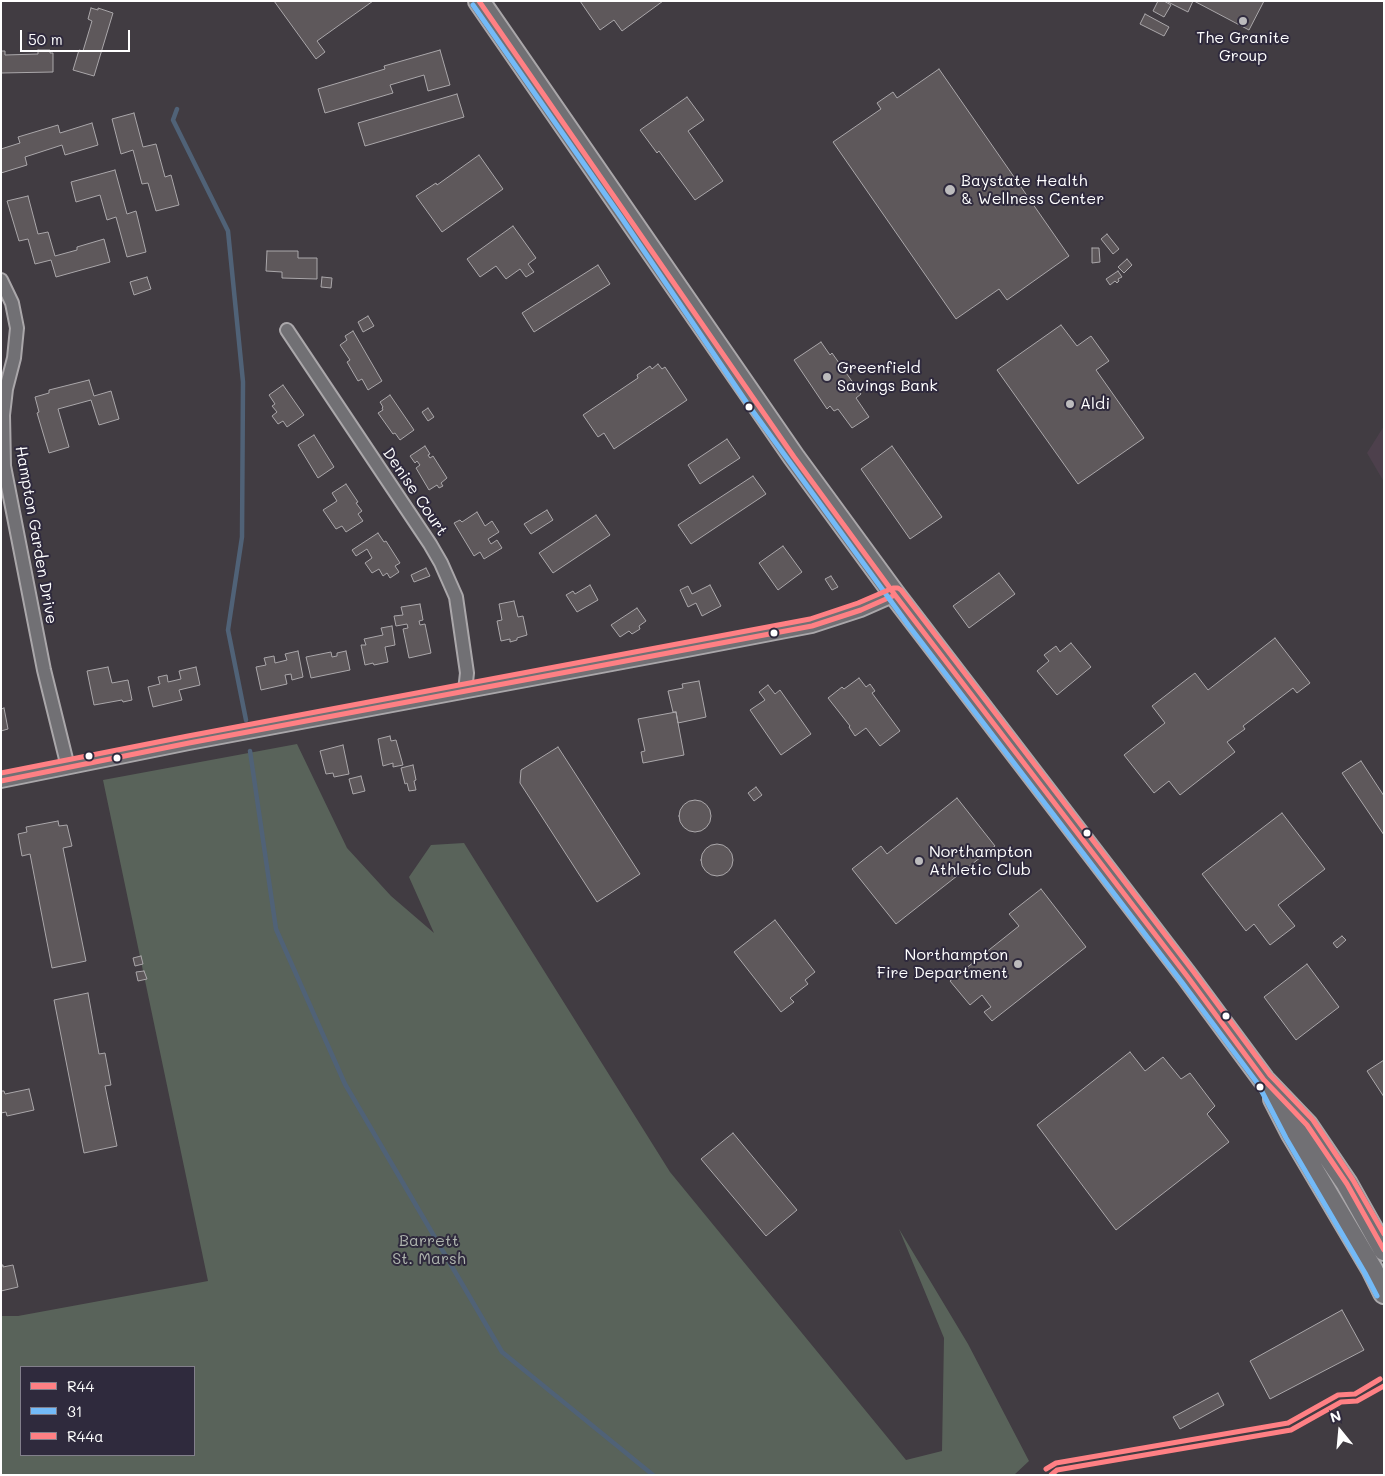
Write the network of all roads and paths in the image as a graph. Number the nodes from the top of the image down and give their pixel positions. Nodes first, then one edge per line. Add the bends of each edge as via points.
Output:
1 (479, 1) edge
2 (1, 280) edge
3 (287, 330) dead end
4 (895, 595) junction
5 (466, 691) junction
6 (68, 767) junction
7 (1, 781) edge
8 (1264, 1080) junction
9 (1384, 1250) edge
10 (1384, 1292) edge

1 - 4 main road via 764,414
2 - 6 street, Hampton Garden Drive via 12,303 17,328 3,415 4,466 44,670
3 - 5 street, Denise Court via 441,563 456,597 467,673
4 - 5 street via 812,626
4 - 8 main road
5 - 6 street
6 - 7 street
8 - 9 main road via 1319,1142
8 - 10 main road

